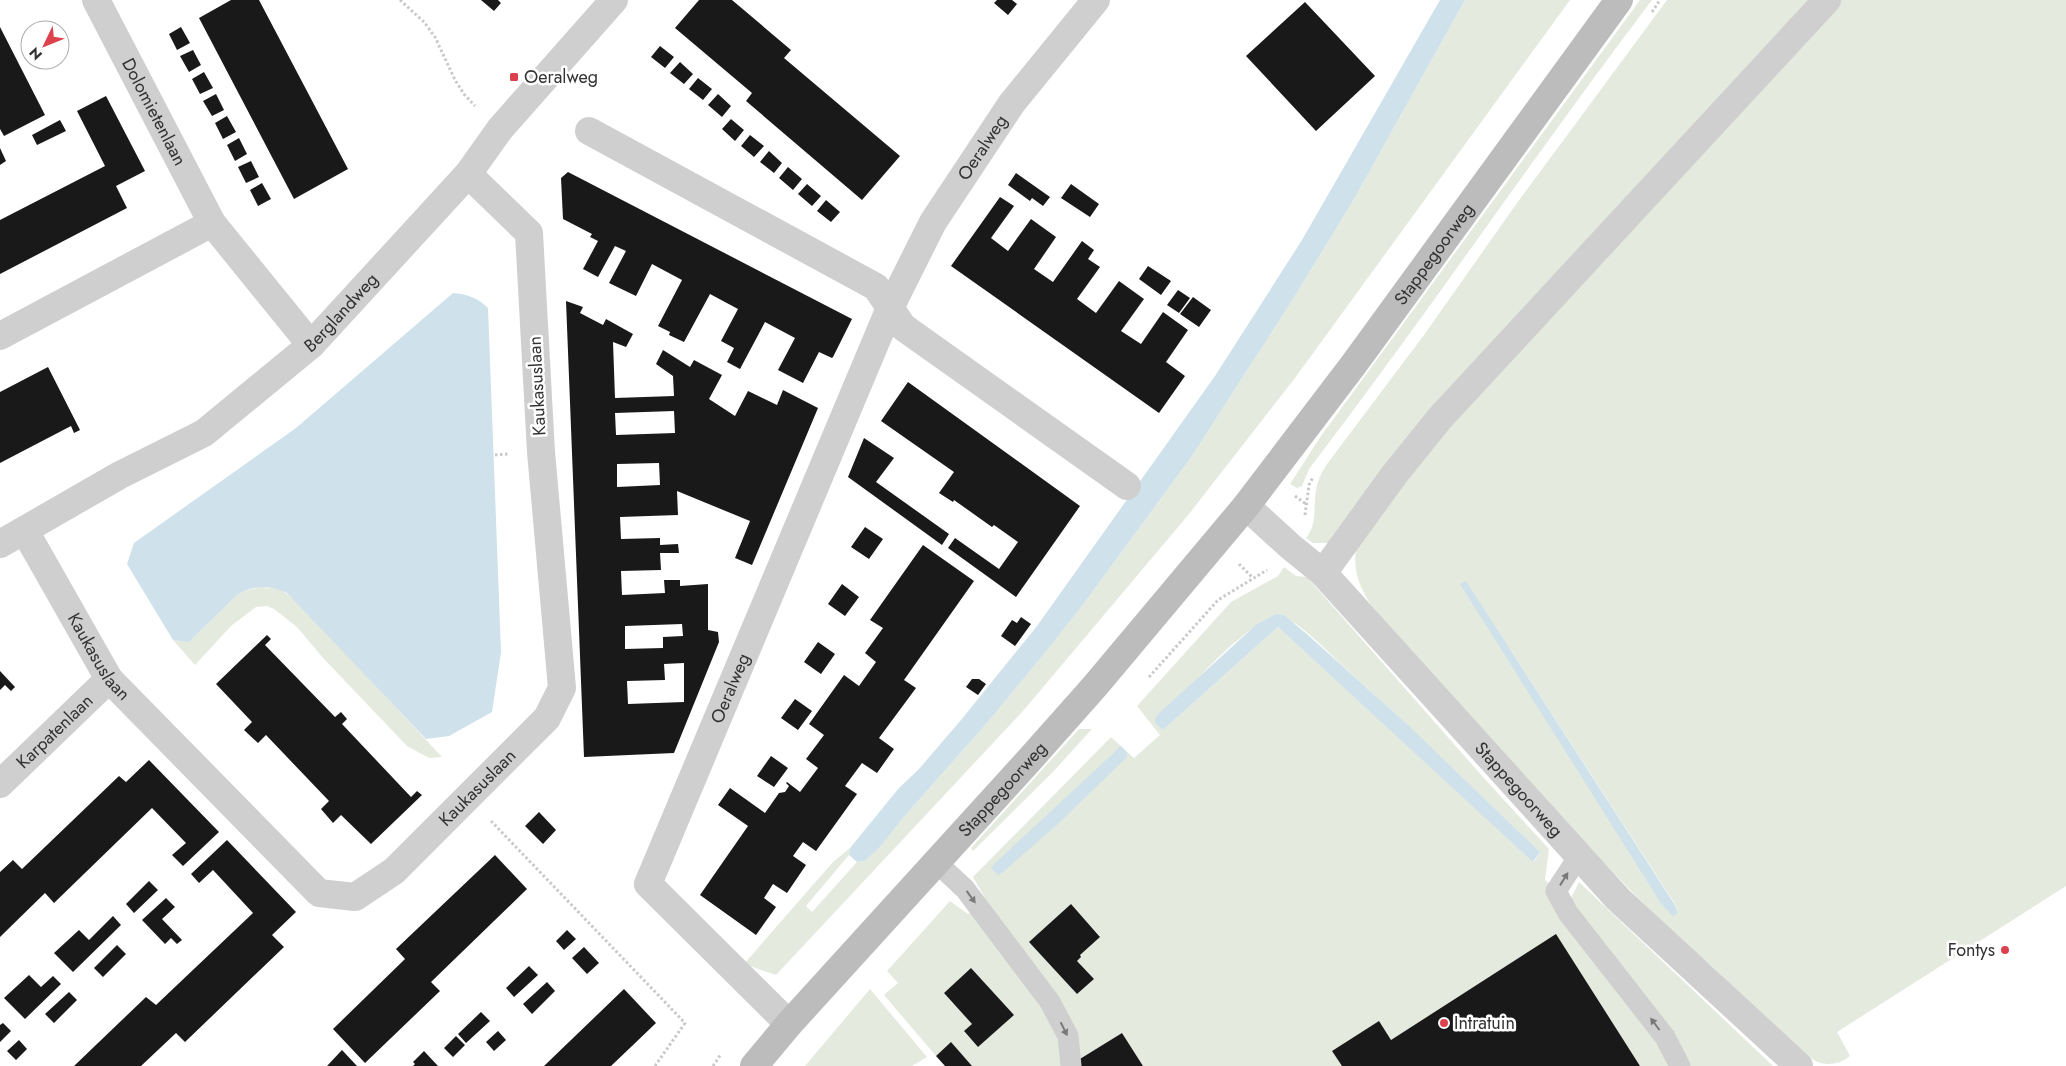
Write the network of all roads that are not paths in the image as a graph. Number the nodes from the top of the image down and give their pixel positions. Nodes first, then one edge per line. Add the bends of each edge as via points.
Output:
1 (96, 0) edge
2 (614, 0) edge
3 (1096, 0) edge
4 (1619, 0) edge
5 (1827, 0) edge
6 (589, 131) dead end
7 (468, 174) junction
8 (212, 223) junction
9 (890, 308) junction
10 (0, 336) edge
11 (312, 345) junction
12 (1127, 486) dead end
13 (1246, 506) junction
14 (24, 530) junction
15 (0, 544) edge
16 (1323, 573) junction
17 (109, 679) junction
18 (0, 784) edge
19 (1578, 856) junction
20 (936, 862) junction
21 (789, 1024) junction
22 (754, 1066) edge
23 (1072, 1066) edge
24 (1680, 1066) edge
25 (1799, 1066) edge

1 - 8 street, Dolomietenlaan
2 - 7 street, Berglandweg via 500,129
3 - 9 street, Oeralweg via 1012,103 933,222
4 - 13 street, Stappegoorweg via 1354,364
5 - 16 street via 1440,418 1394,474
6 - 9 street via 876,287
7 - 11 street, Berglandweg
7 - 17 street, Kaukasuslaan via 529,233 541,452 562,688 547,718 394,871 355,897 319,893
8 - 10 street
8 - 11 street, Dolomietenlaan
9 - 12 street via 903,327
9 - 21 street, Oeralweg via 648,884
11 - 14 street, Berglandweg via 204,433 120,475
13 - 16 street, Stappegoorweg
13 - 20 street, Stappegoorweg via 1095,686
14 - 15 street, Berglandweg
14 - 17 street, Kaukasuslaan
16 - 19 street, Stappegoorweg
17 - 18 street, Karpatenlaan
24 -> 19 lane via 1665,1037 1568,913 1556,891
19 - 25 street, Stappegoorweg via 1618,899
20 - 21 street, Stappegoorweg
20 -> 23 lane via 965,890 1050,1002 1068,1036
21 - 22 street, Stappegoorweg

